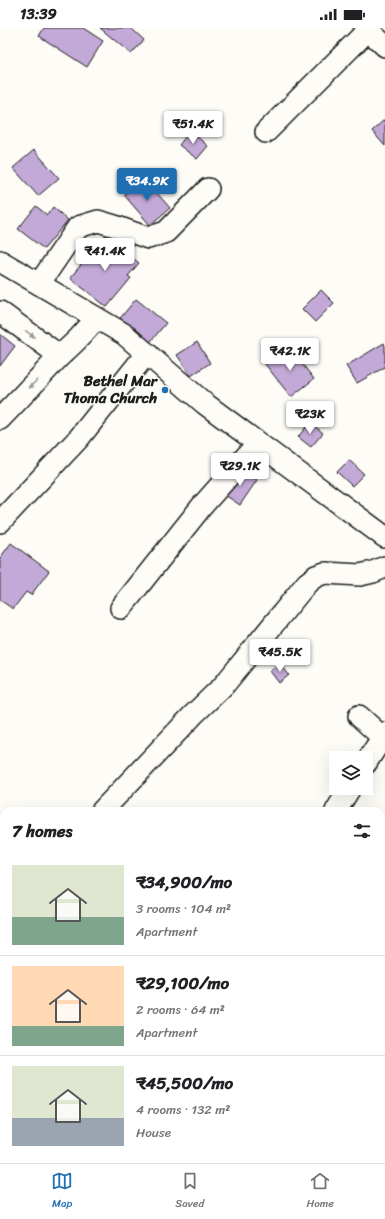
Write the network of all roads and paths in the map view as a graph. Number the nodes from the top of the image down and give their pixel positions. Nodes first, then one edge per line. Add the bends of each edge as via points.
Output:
1 (367, 29) edge
2 (385, 46) edge
3 (266, 132) dead end
4 (208, 188) dead end
5 (0, 261) edge
6 (39, 284) junction
7 (0, 312) edge
8 (97, 318) junction
9 (147, 354) junction
10 (60, 356) junction
11 (0, 419) edge
12 (258, 443) junction
13 (0, 522) edge
14 (385, 537) edge
15 (385, 567) edge
16 (121, 608) dead end
17 (359, 716) dead end
18 (384, 735) edge
19 (373, 752) edge
20 (346, 795) edge
21 (106, 807) edge
22 (338, 807) edge

1 - 2 street
1 - 3 street
4 - 6 street via 166,232 148,238 98,221 78,227
5 - 6 street
6 - 8 street
7 -> 10 street
8 - 9 street via 124,334
8 - 10 street
9 - 12 street via 204,403
9 - 13 street via 79,438
10 -> 11 street
12 - 14 street
12 - 16 street via 202,506
15 - 21 street via 360,576 325,573 307,583 224,686
17 - 18 street
18 - 19 street
20 - 22 street

